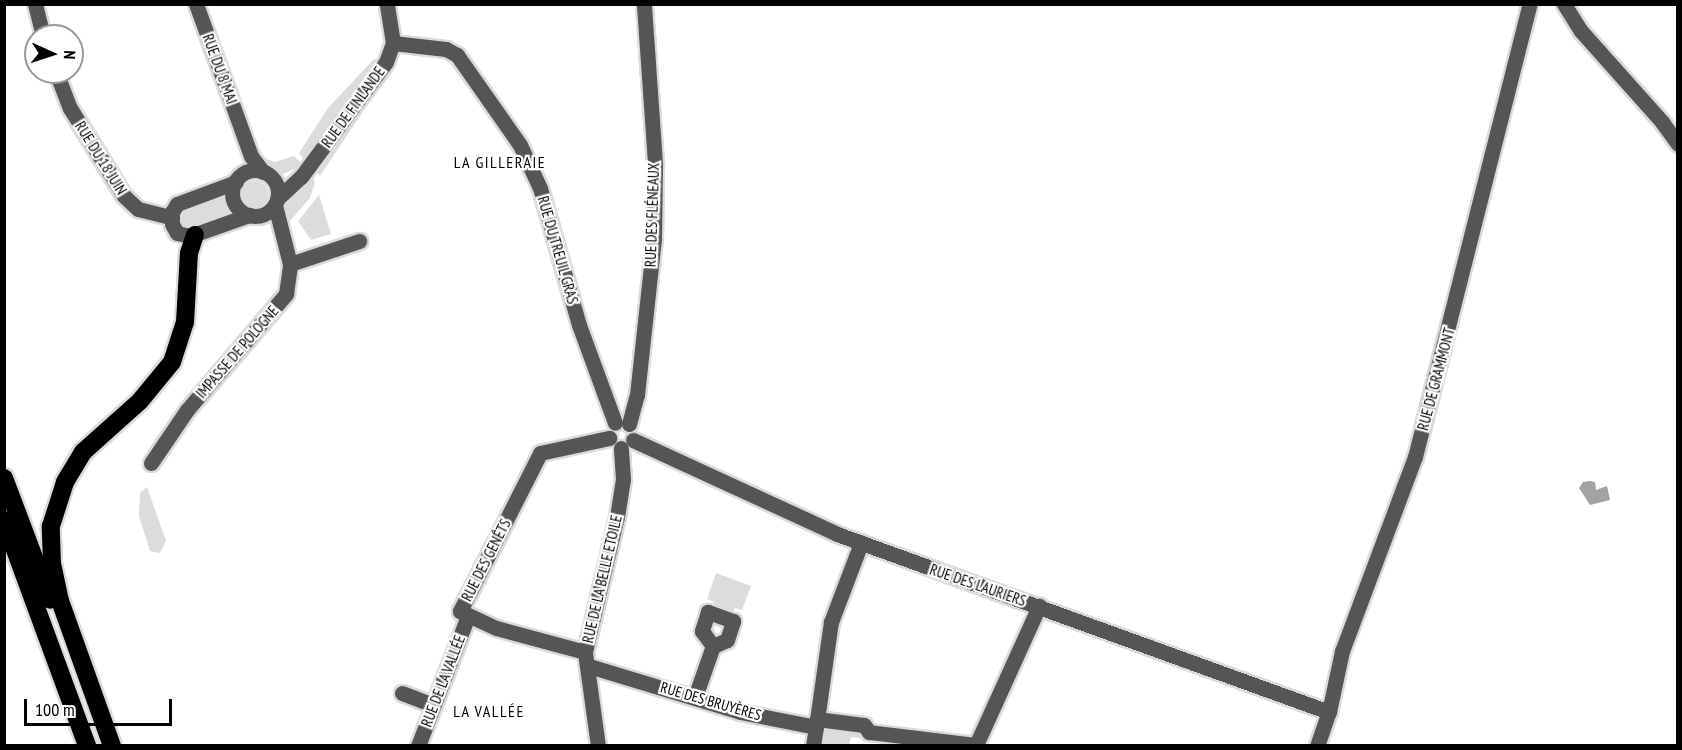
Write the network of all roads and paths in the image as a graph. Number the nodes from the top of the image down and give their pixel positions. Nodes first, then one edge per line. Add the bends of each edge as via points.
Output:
1 (35, 4) edge
2 (196, 4) edge
3 (387, 4) edge
4 (644, 4) edge
5 (1530, 4) edge
6 (1564, 4) edge
7 (40, 24) edge
8 (393, 43) junction
9 (61, 84) edge
10 (243, 133) junction
11 (1677, 144) edge
12 (309, 168) junction
13 (267, 175) junction
14 (239, 178) junction
15 (276, 202) junction
16 (254, 215) junction
17 (171, 217) junction
18 (279, 232) junction
19 (195, 235) junction
20 (359, 241) dead end
21 (290, 264) junction
22 (618, 428) junction
23 (627, 444) junction
24 (151, 463) dead end
25 (4, 478) edge
26 (4, 520) edge
27 (861, 543) junction
28 (1039, 606) junction
29 (468, 616) junction
30 (713, 646) dead end
31 (587, 659) junction
32 (402, 693) dead end
33 (695, 697) junction
34 (434, 705) junction
35 (1329, 712) junction
36 (817, 723) junction
37 (952, 744) edge
38 (87, 746) edge
39 (103, 746) edge
40 (112, 746) edge
41 (418, 746) edge
42 (598, 746) edge
43 (813, 746) edge
44 (1317, 746) edge

1 - 7 street
2 - 10 street, RUE DU 8 MAI
3 - 8 street
4 - 22 street, RUE DES FLÉNEAUX via 655,164 654,239 637,394
5 - 35 street, RUE DE GRAMMONT via 1440,369 1414,457 1342,651
6 - 11 street via 1581,31
8 - 12 street, RUE DE FINLANDE via 386,62
8 - 22 street, RUE DU TREUIL GRAS via 446,49 457,55 520,145 540,188 579,325
9 - 17 street, RUE DU 18 JUIN via 70,108 124,196 138,209
10 - 13 street, RUE DU 8 MAI via 251,156
10 - 14 street
12 - 13 street via 287,177
12 - 15 street, RUE DE FINLANDE
13 - 14 street
13 - 15 street
14 - 16 street via 235,203
14 - 17 street via 180,202
15 - 16 street
15 - 18 street, IMPASSE DE POLOGNE
16 - 18 street
16 - 19 street
17 - 19 street via 177,232
18 - 21 street, IMPASSE DE POLOGNE
19 - 40 highway via 189,253 185,322 172,362 140,401 83,452 65,482 51,526 52,564 60,601
20 - 21 street
21 - 24 street, IMPASSE DE POLOGNE via 288,287 281,302 187,410
22 - 23 street
22 - 23 street, RUE DU TREUIL GRAS
22 - 29 street, RUE DES GENÊTS via 548,449 538,456 460,611
23 - 27 street, RUE DES LAURIERS
23 - 31 street, RUE DE LA BELLE ETOILE via 617,517
25 - 39 highway
26 - 38 highway
27 - 28 street, RUE DES LAURIERS
27 - 36 street via 831,622
28 - 35 street, RUE DES LAURIERS
28 - 37 street, RUE DES BRUYÈRES via 976,746
29 - 31 street, RUE DES GENÊTS
29 - 34 street, RUE DE LA VALLÉE
30 - 33 street
31 - 33 street, RUE DES BRUYÈRES
31 - 42 street, RUE DE LA BELLE ETOILE
32 - 34 street
33 - 36 street, RUE DES BRUYÈRES via 740,712
34 - 41 street, RUE DE LA VALLÉE
35 - 44 street, RUE DE GRAMMONT
36 - 37 street, RUE DES BRUYÈRES via 864,725 869,732
36 - 43 street

